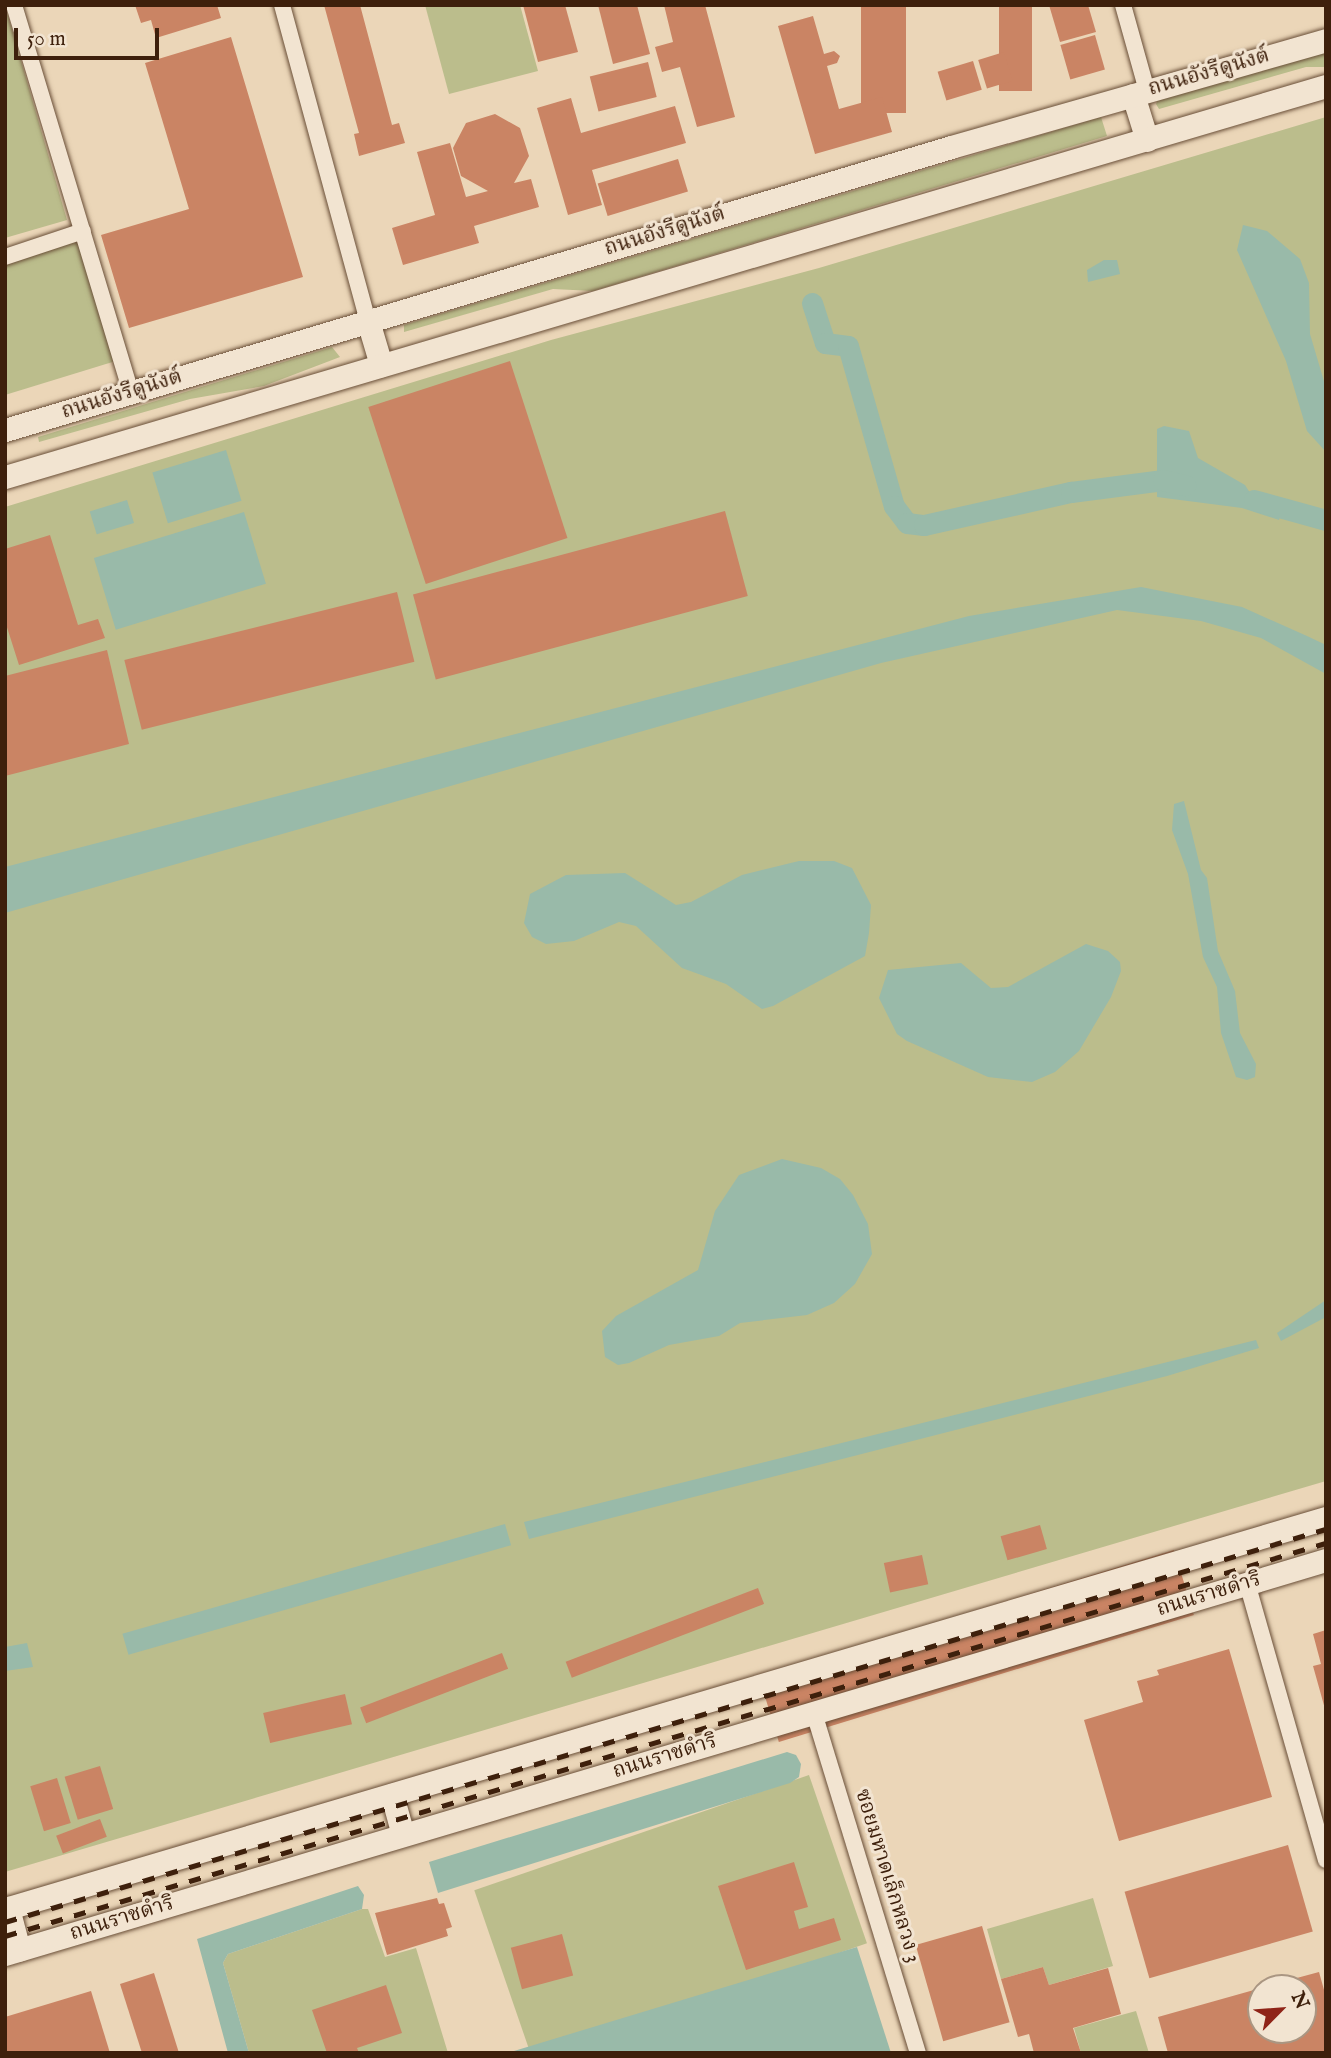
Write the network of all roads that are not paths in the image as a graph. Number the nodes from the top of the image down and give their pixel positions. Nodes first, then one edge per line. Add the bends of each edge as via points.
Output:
1 (15, 5) edge
2 (282, 5) edge
3 (1124, 5) edge
4 (1326, 40) edge
5 (1326, 86) edge
6 (1140, 93) junction
7 (1147, 141) junction
8 (83, 231) junction
9 (5, 257) edge
10 (368, 321) junction
11 (380, 365) junction
12 (131, 392) junction
13 (5, 430) edge
14 (5, 477) edge
15 (1326, 1518) edge
16 (1235, 1545) junction
17 (1326, 1560) edge
18 (1247, 1583) junction
19 (814, 1713) junction
20 (392, 1795) junction
21 (403, 1835) junction
22 (1326, 1860) edge
23 (7, 1909) edge
24 (12, 1952) edge
25 (918, 2053) edge

1 - 8 street
2 - 10 street
3 - 6 street
4 - 6 main road, ถนนอังรีดูนังต์
5 - 7 main road
6 - 7 main road
6 - 10 main road, ถนนอังรีดูนังต์
7 - 11 main road
8 - 9 street
8 - 12 street
10 - 11 main road
10 - 12 main road, ถนนอังรีดูนังต์
11 - 14 main road
12 - 13 main road, ถนนอังรีดูนังต์
15 - 16 main road, ถนนราชดำริ
16 - 18 main road
16 - 20 main road, ถนนราชดำริ
17 - 18 main road, ถนนราชดำริ
18 - 19 main road, ถนนราชดำริ
18 - 22 street
19 - 21 main road, ถนนราชดำริ
19 - 25 street, ซอยมหาดเล็กหลวง 3
20 - 21 main road
20 - 23 main road, ถนนราชดำริ
21 - 24 main road, ถนนราชดำริ
23 - 24 main road

